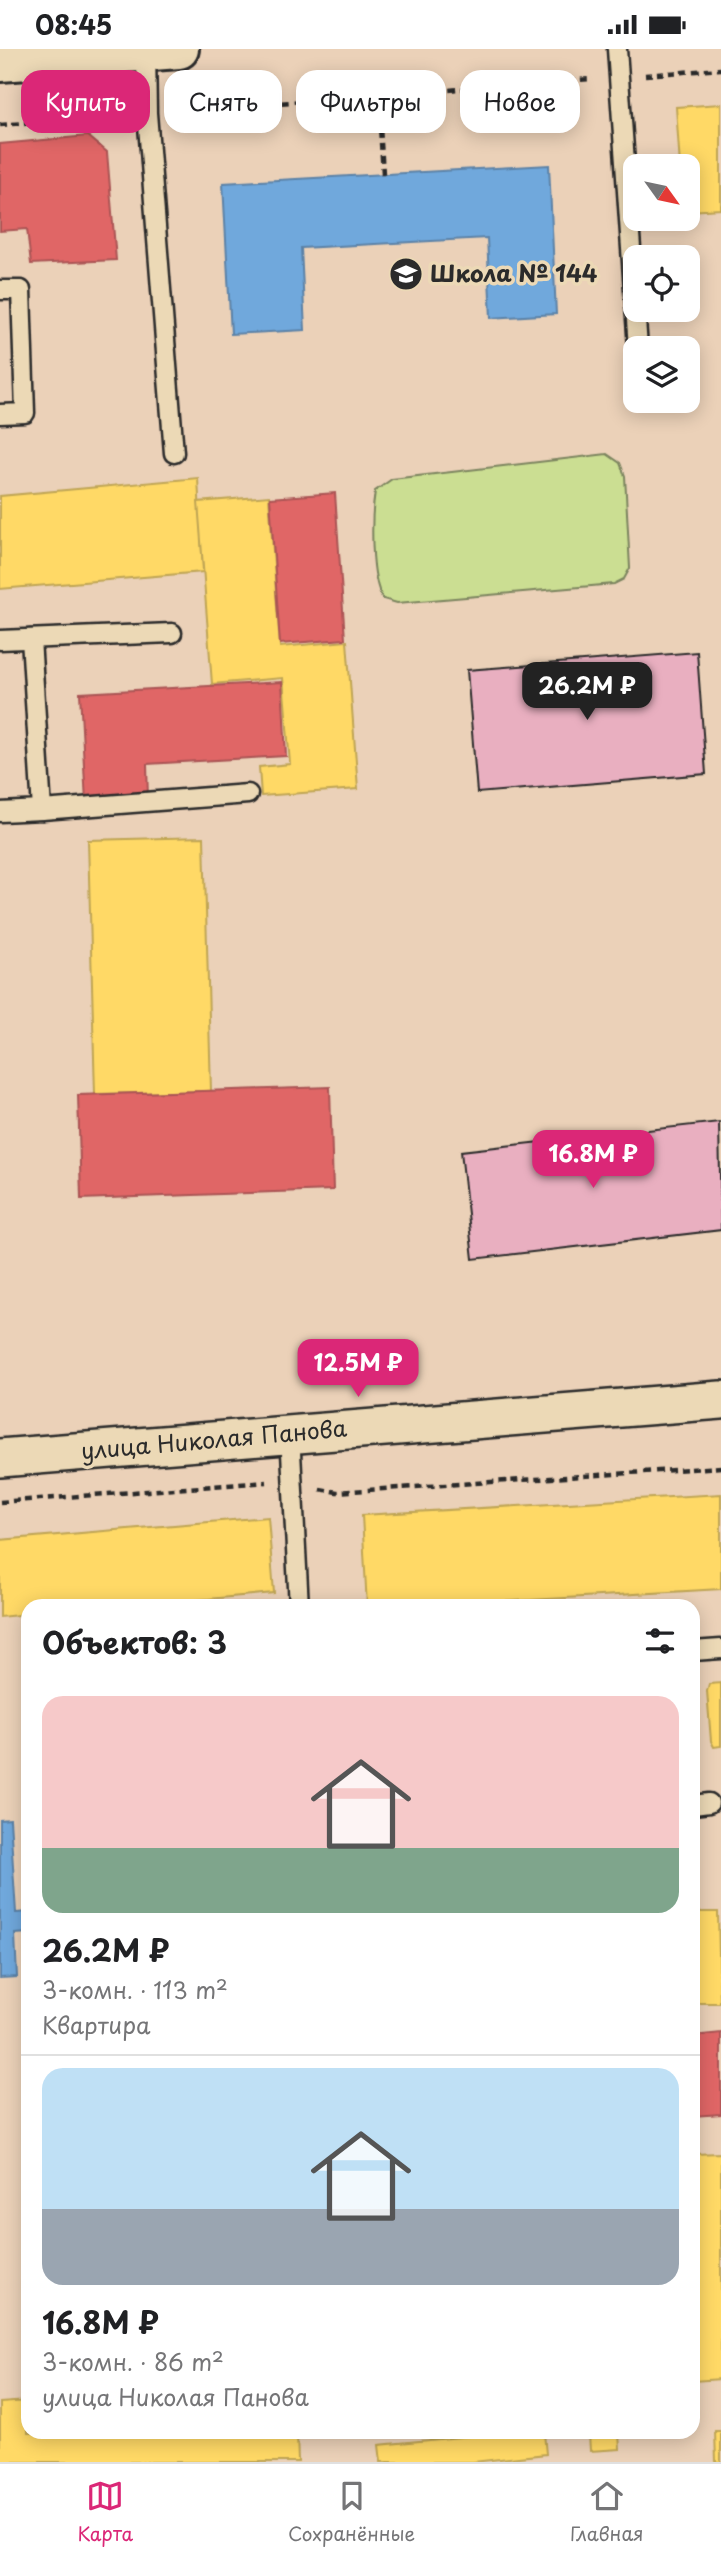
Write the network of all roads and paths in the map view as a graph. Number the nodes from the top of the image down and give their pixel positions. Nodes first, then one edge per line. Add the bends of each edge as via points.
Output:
1 (617, 49) edge
2 (162, 50) edge
3 (0, 62) edge
4 (721, 69) edge
5 (619, 77) junction
6 (446, 90) edge
7 (150, 100) edge
8 (296, 101) edge
9 (150, 113) edge
10 (21, 123) edge
11 (0, 125) edge
12 (149, 133) edge
13 (380, 133) edge
14 (383, 174) dead end
15 (0, 291) edge
16 (637, 336) edge
17 (0, 414) edge
18 (174, 453) dead end
19 (172, 633) dead end
20 (31, 639) junction
21 (0, 641) edge
22 (248, 794) dead end
23 (42, 810) junction
24 (0, 812) edge
25 (721, 1400) edge
26 (289, 1433) junction
27 (0, 1458) edge
28 (721, 1467) edge
29 (292, 1484) junction
30 (0, 1502) edge
31 (299, 1599) edge
32 (721, 1649) edge
33 (700, 1650) edge

1 - 5 lane
2 - 3 main road
2 - 7 lane
4 - 5 path
5 - 6 path
5 - 16 lane
8 - 9 path
10 - 11 path
12 - 18 lane
13 - 14 path
15 - 17 lane via 21,290 25,412
19 - 20 lane
20 - 21 lane
20 - 23 lane
22 - 23 lane
23 - 24 lane
25 - 26 street, улица Николая Панова
26 - 27 street, улица Николая Панова
26 - 29 lane
28 - 29 path via 337,1492
29 - 30 path
29 - 31 lane
32 - 33 lane

